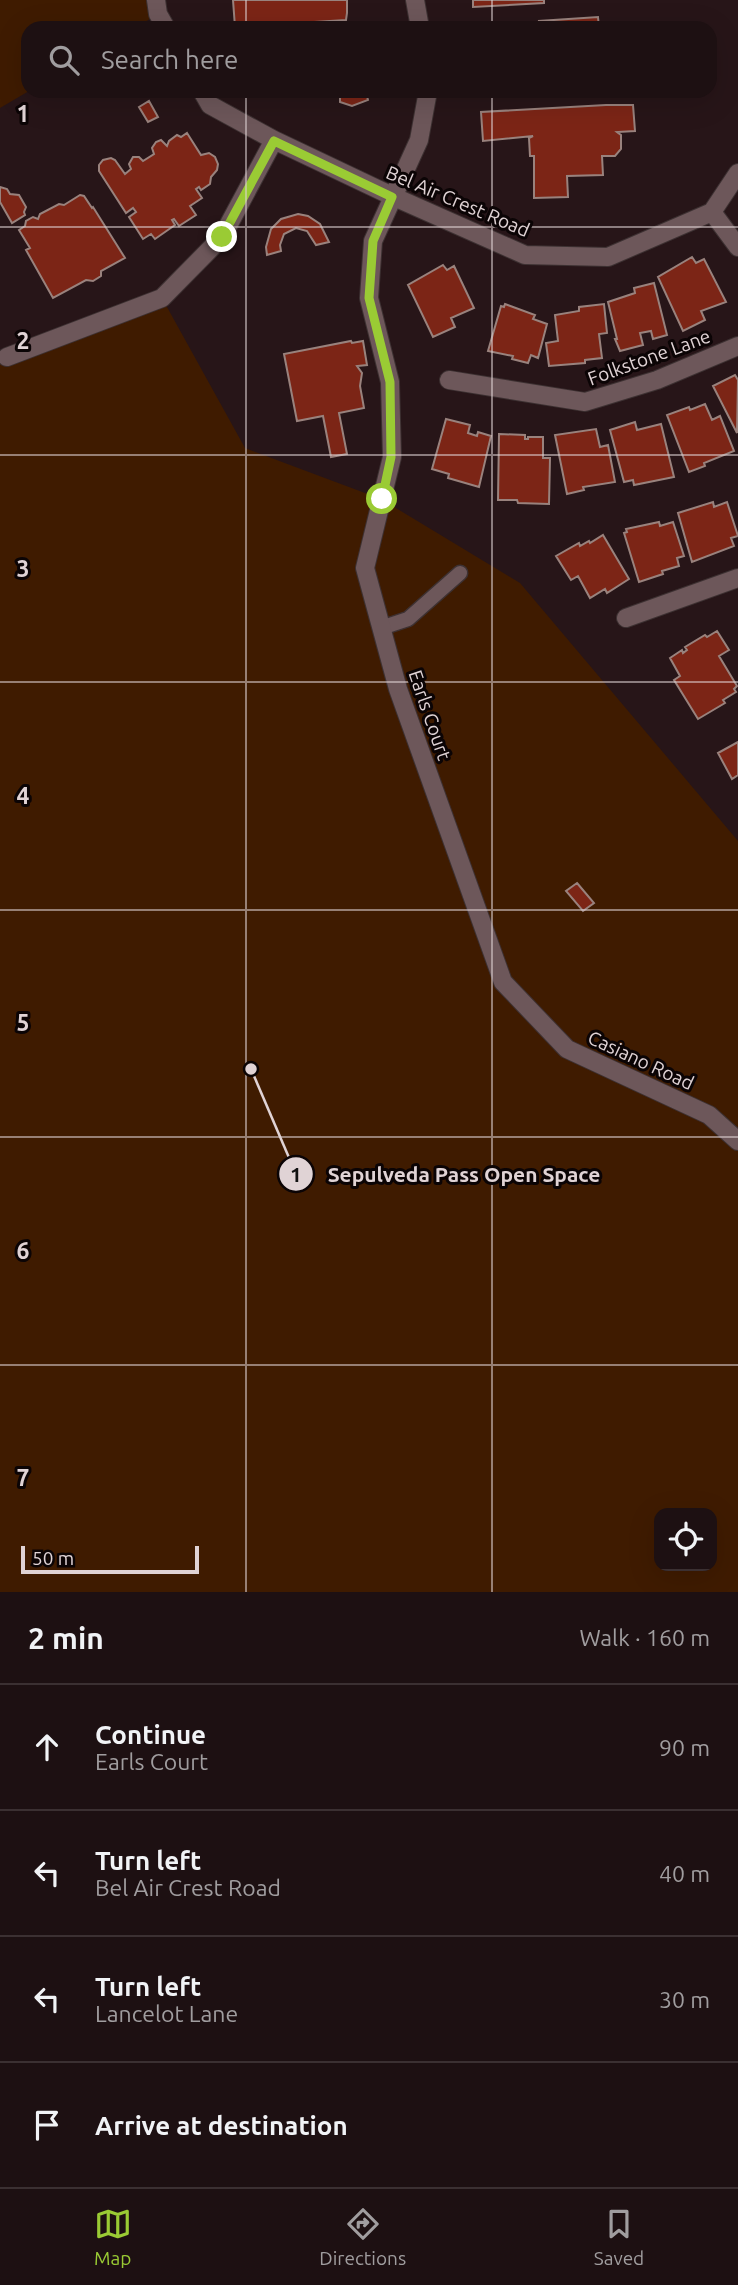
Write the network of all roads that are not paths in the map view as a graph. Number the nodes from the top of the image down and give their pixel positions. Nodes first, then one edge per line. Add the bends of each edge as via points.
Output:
1 (156, 0) edge
2 (415, 0) edge
3 (162, 21) edge
4 (419, 21) edge
5 (206, 98) edge
6 (427, 98) edge
7 (274, 141) junction
8 (738, 173) edge
9 (392, 197) junction
10 (712, 212) junction
11 (738, 247) edge
12 (738, 346) edge
13 (7, 357) dead end
14 (449, 380) dead end
15 (460, 573) dead end
16 (738, 578) edge
17 (626, 618) dead end
18 (381, 628) junction
19 (503, 982) joint
20 (738, 1140) edge

1 - 3 street
2 - 4 street
5 - 7 street, Bel Air Crest Road via 210,105
6 - 9 street, Earls Court via 419,140
7 - 9 street, Bel Air Crest Road
7 - 13 street via 222,237 162,298
8 - 10 street
9 - 10 street, Bel Air Crest Road via 526,254 608,257
9 - 18 street, Earls Court via 373,241 369,298 390,382 391,457 365,568
10 - 11 street
12 - 14 street, Folkstone Lane via 657,380 585,402
15 - 18 lane via 408,619
16 - 17 street
18 - 19 street, Earls Court
19 - 20 street, Casiano Road via 566,1049 709,1115

